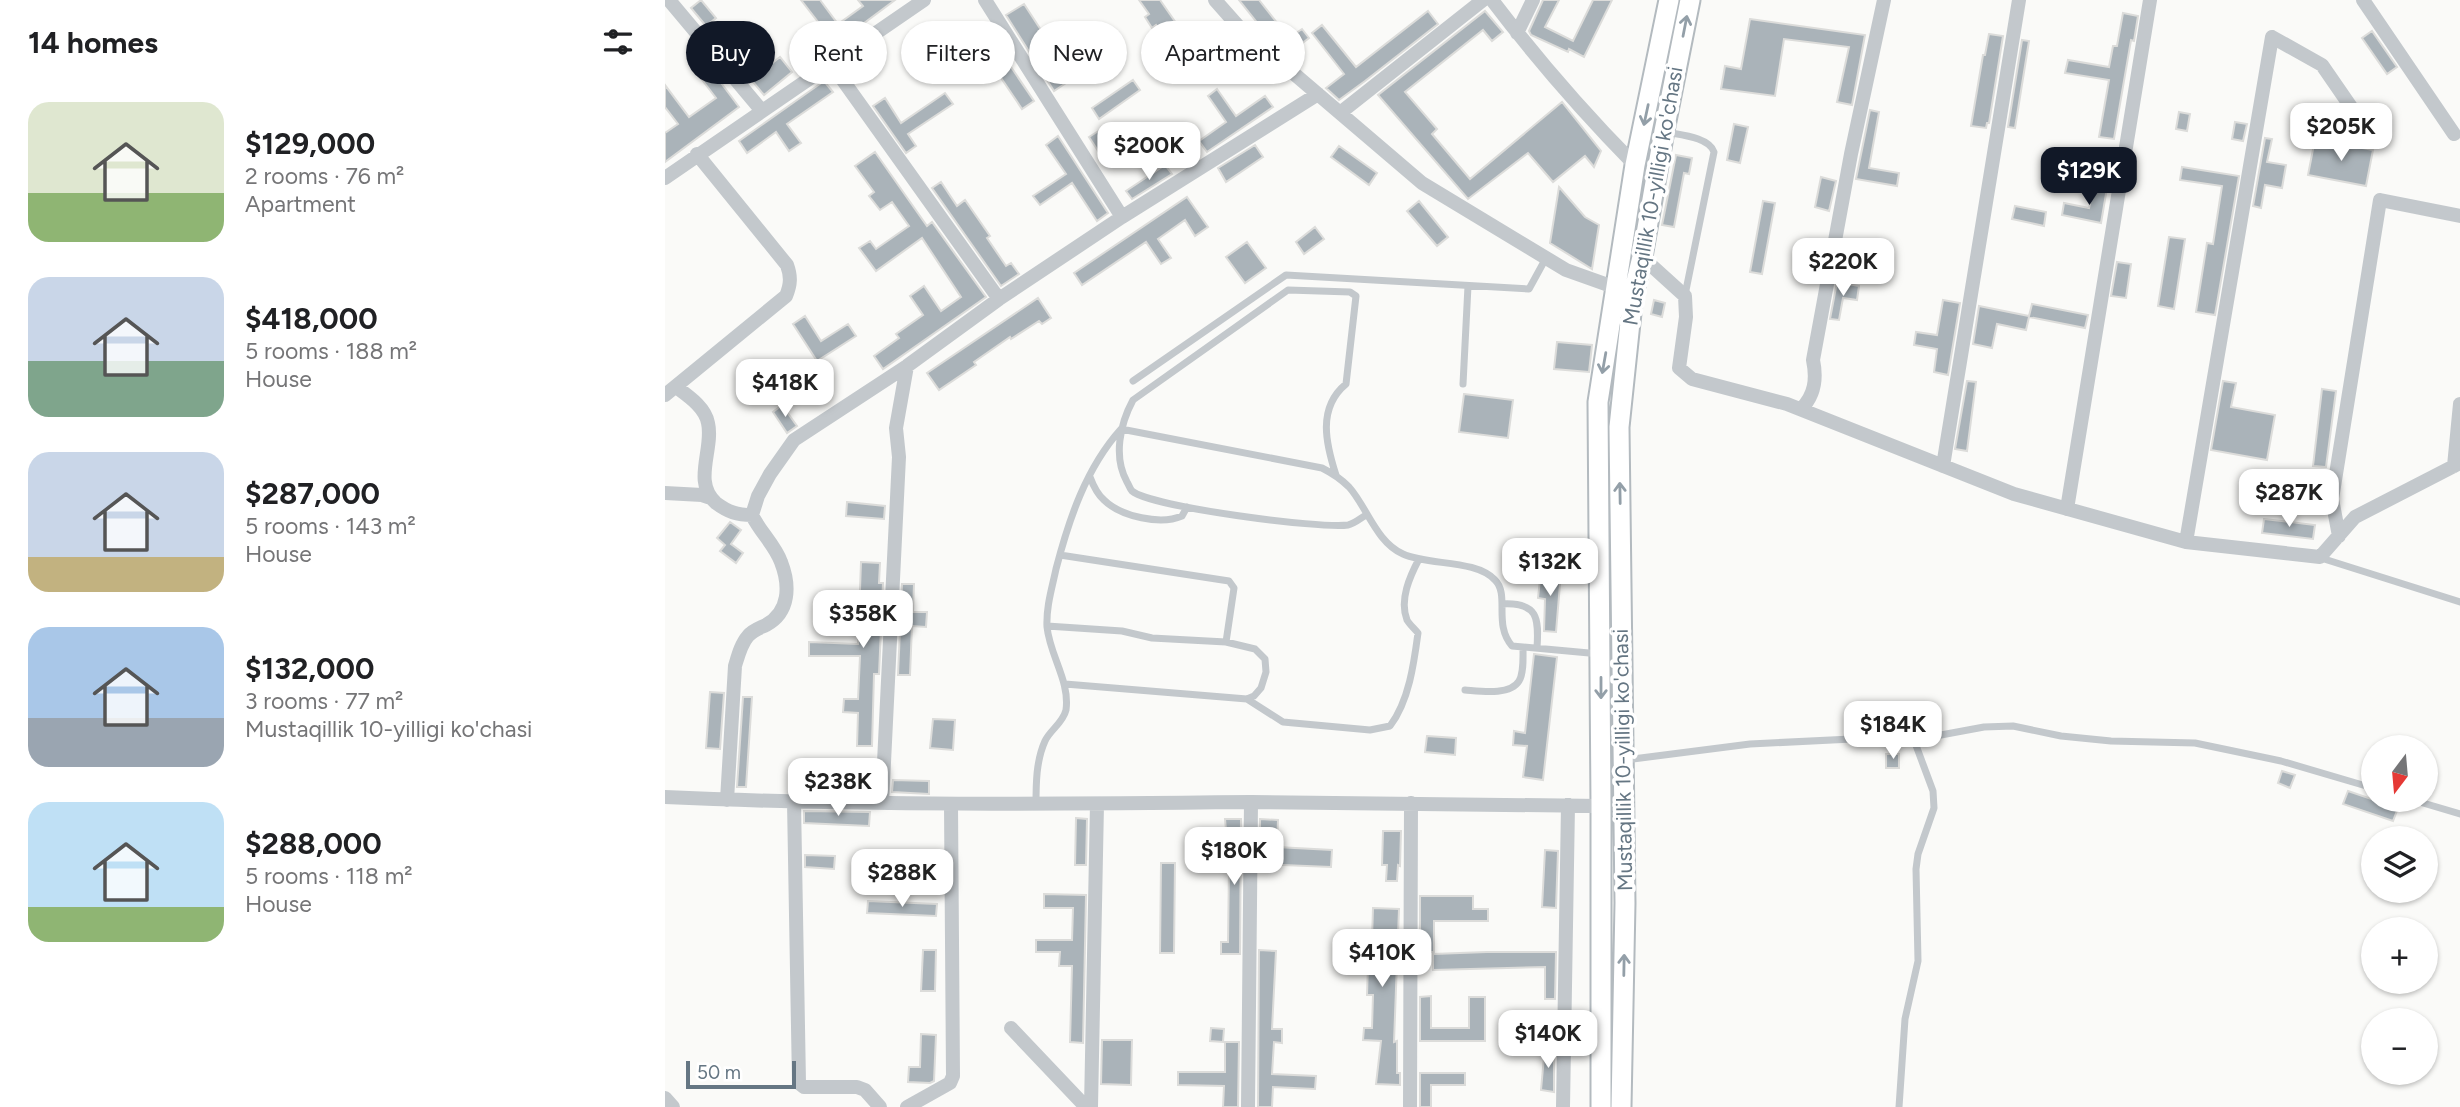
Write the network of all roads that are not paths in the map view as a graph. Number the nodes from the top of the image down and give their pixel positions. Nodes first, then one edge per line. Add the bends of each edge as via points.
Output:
1 (669, 0) edge
2 (924, 0) edge
3 (985, 0) edge
4 (1483, 0) edge
5 (1492, 0) edge
6 (1533, 0) edge
7 (1669, 0) edge
8 (1690, 0) edge
9 (1884, 0) edge
10 (2019, 0) edge
11 (2150, 0) edge
12 (2363, 0) edge
13 (1217, 1) edge
14 (887, 26) edge
15 (1517, 33) junction
16 (803, 84) edge
17 (846, 84) edge
18 (1318, 94) junction
19 (762, 111) junction
20 (1340, 113) junction
21 (1664, 131) junction
22 (2454, 134) dead end
23 (2371, 136) dead end
24 (697, 154) junction
25 (1635, 165) junction
26 (665, 178) edge
27 (2460, 216) edge
28 (1122, 217) junction
29 (1546, 257) junction
30 (1642, 257) junction
31 (1468, 286) junction
32 (1624, 291) junction
33 (1685, 296) junction
34 (999, 299) junction
35 (907, 366) junction
36 (1133, 381) dead end
37 (1463, 384) dead end
38 (670, 391) edge
39 (2460, 404) edge
40 (1801, 409) junction
41 (1121, 429) junction
42 (2457, 465) edge
43 (1943, 466) junction
44 (1336, 475) junction
45 (1090, 477) junction
46 (665, 493) edge
47 (711, 498) junction
48 (1187, 507) junction
49 (2067, 509) junction
50 (752, 515) junction
51 (1367, 515) junction
52 (2339, 536) junction
53 (2186, 542) junction
54 (1060, 555) junction
55 (2320, 557) junction
56 (1419, 559) junction
57 (2460, 602) edge
58 (1502, 604) junction
59 (1047, 626) junction
60 (1226, 642) junction
61 (1524, 647) junction
62 (1537, 648) junction
63 (1601, 654) junction
64 (1065, 684) junction
65 (1465, 690) dead end
66 (1247, 699) junction
67 (1914, 740) junction
68 (1624, 760) junction
69 (2361, 784) edge
70 (665, 797) edge
71 (727, 800) junction
72 (794, 802) junction
73 (1251, 802) junction
74 (883, 803) junction
75 (1411, 803) junction
76 (1097, 804) junction
77 (951, 805) junction
78 (1036, 805) junction
79 (1568, 806) junction
80 (1601, 806) junction
81 (2438, 807) edge
82 (2460, 814) edge
83 (1011, 1028) dead end
84 (665, 1098) edge
85 (673, 1107) edge
86 (880, 1107) edge
87 (907, 1107) edge
88 (1088, 1107) edge
89 (1248, 1107) edge
90 (1410, 1107) edge
91 (1563, 1107) edge
92 (1601, 1107) edge
93 (1621, 1107) edge
94 (1899, 1107) edge

1 - 19 street
2 - 14 street
3 - 28 street
4 - 20 street
5 - 15 street
6 - 15 street
7 -> 25 main road, Mustaqillik 10-yilligi ko'chasi
21 -> 8 main road, Mustaqillik 10-yilligi ko'chasi
9 - 40 street via 1851,153 1814,360 1816,375 1809,400
10 - 43 street
11 - 49 street
12 - 22 street
13 - 18 street via 1238,26
15 - 25 street
16 - 19 street
17 - 34 street
18 - 20 street
18 - 28 street
19 - 24 street
20 - 29 street via 1422,183
21 - 30 main road, Mustaqillik 10-yilligi ko'chasi
21 - 33 lane via 1705,142 1714,152
23 - 53 street via 2322,65 2272,37
24 - 26 street
24 - 38 street via 787,265 791,276 786,296
25 - 32 main road, Mustaqillik 10-yilligi ko'chasi
27 - 52 street via 2380,200 2332,499
28 - 34 street
29 - 31 lane via 1529,289
29 - 32 street via 1566,270
30 - 32 main road, Mustaqillik 10-yilligi ko'chasi
30 - 33 street
31 - 36 lane via 1286,275
31 - 37 lane
32 -> 63 main road, Mustaqillik 10-yilligi ko'chasi via 1598,401
68 -> 32 main road, Mustaqillik 10-yilligi ko'chasi via 1619,427
33 - 40 street via 1679,368 1692,379
34 - 35 street
35 - 50 street via 794,440 770,474
35 - 74 street via 896,428 899,457
38 - 47 street via 691,398 705,413 709,438 704,481
39 - 42 street
40 - 43 street
41 - 44 lane via 1322,468
41 - 44 lane via 1133,400 1288,290 1350,292 1356,296 1346,384 1330,404 1325,432
41 - 45 lane
41 - 48 lane via 1122,473 1132,491
42 - 52 street via 2355,517
43 - 49 street
44 - 51 lane
45 - 48 lane via 1105,502 1125,512 1171,520 1182,516
45 - 54 lane
46 - 47 street
47 - 50 street via 724,510
48 - 51 lane via 1317,524 1349,525
49 - 53 street
50 - 71 street via 781,561 787,599 782,611 753,631 739,652
51 - 56 lane via 1389,545
52 - 55 street
53 - 55 street
54 - 59 lane
54 - 60 lane via 1229,581 1234,588
55 - 57 lane
56 - 58 lane via 1487,572 1499,583
56 - 66 lane via 1405,598 1407,619 1418,633 1414,660 1405,695 1390,726 1370,730 1283,722
58 - 61 lane via 1506,638 1513,646
58 - 62 lane via 1527,606 1534,613 1539,623
59 - 60 lane
59 - 64 lane via 1051,652
60 - 66 lane via 1255,649 1265,659 1261,688
61 - 62 lane
61 - 65 lane via 1519,681 1513,687
62 - 63 lane
63 -> 80 main road, Mustaqillik 10-yilligi ko'chasi
64 - 66 lane
64 - 78 lane via 1066,712 1046,738 1036,779
67 - 68 lane via 1750,744
67 - 69 lane via 2013,726 2111,741 2195,743
67 - 94 lane via 1933,791 1934,807 1916,869 1918,961 1905,1019
93 -> 68 main road, Mustaqillik 10-yilligi ko'chasi
70 - 71 street
71 - 72 street
72 - 74 street
72 - 86 street via 799,1083 804,1087 857,1087
73 - 75 street
73 - 76 street
73 - 89 street
74 - 77 street
75 - 79 street
75 - 90 street
76 - 78 street
76 - 88 street
77 - 78 street
77 - 87 street via 953,1076 950,1083
79 - 80 street
79 - 91 street
80 - 92 main road, Mustaqillik 10-yilligi ko'chasi
81 - 82 lane
83 - 88 street
84 - 85 street

